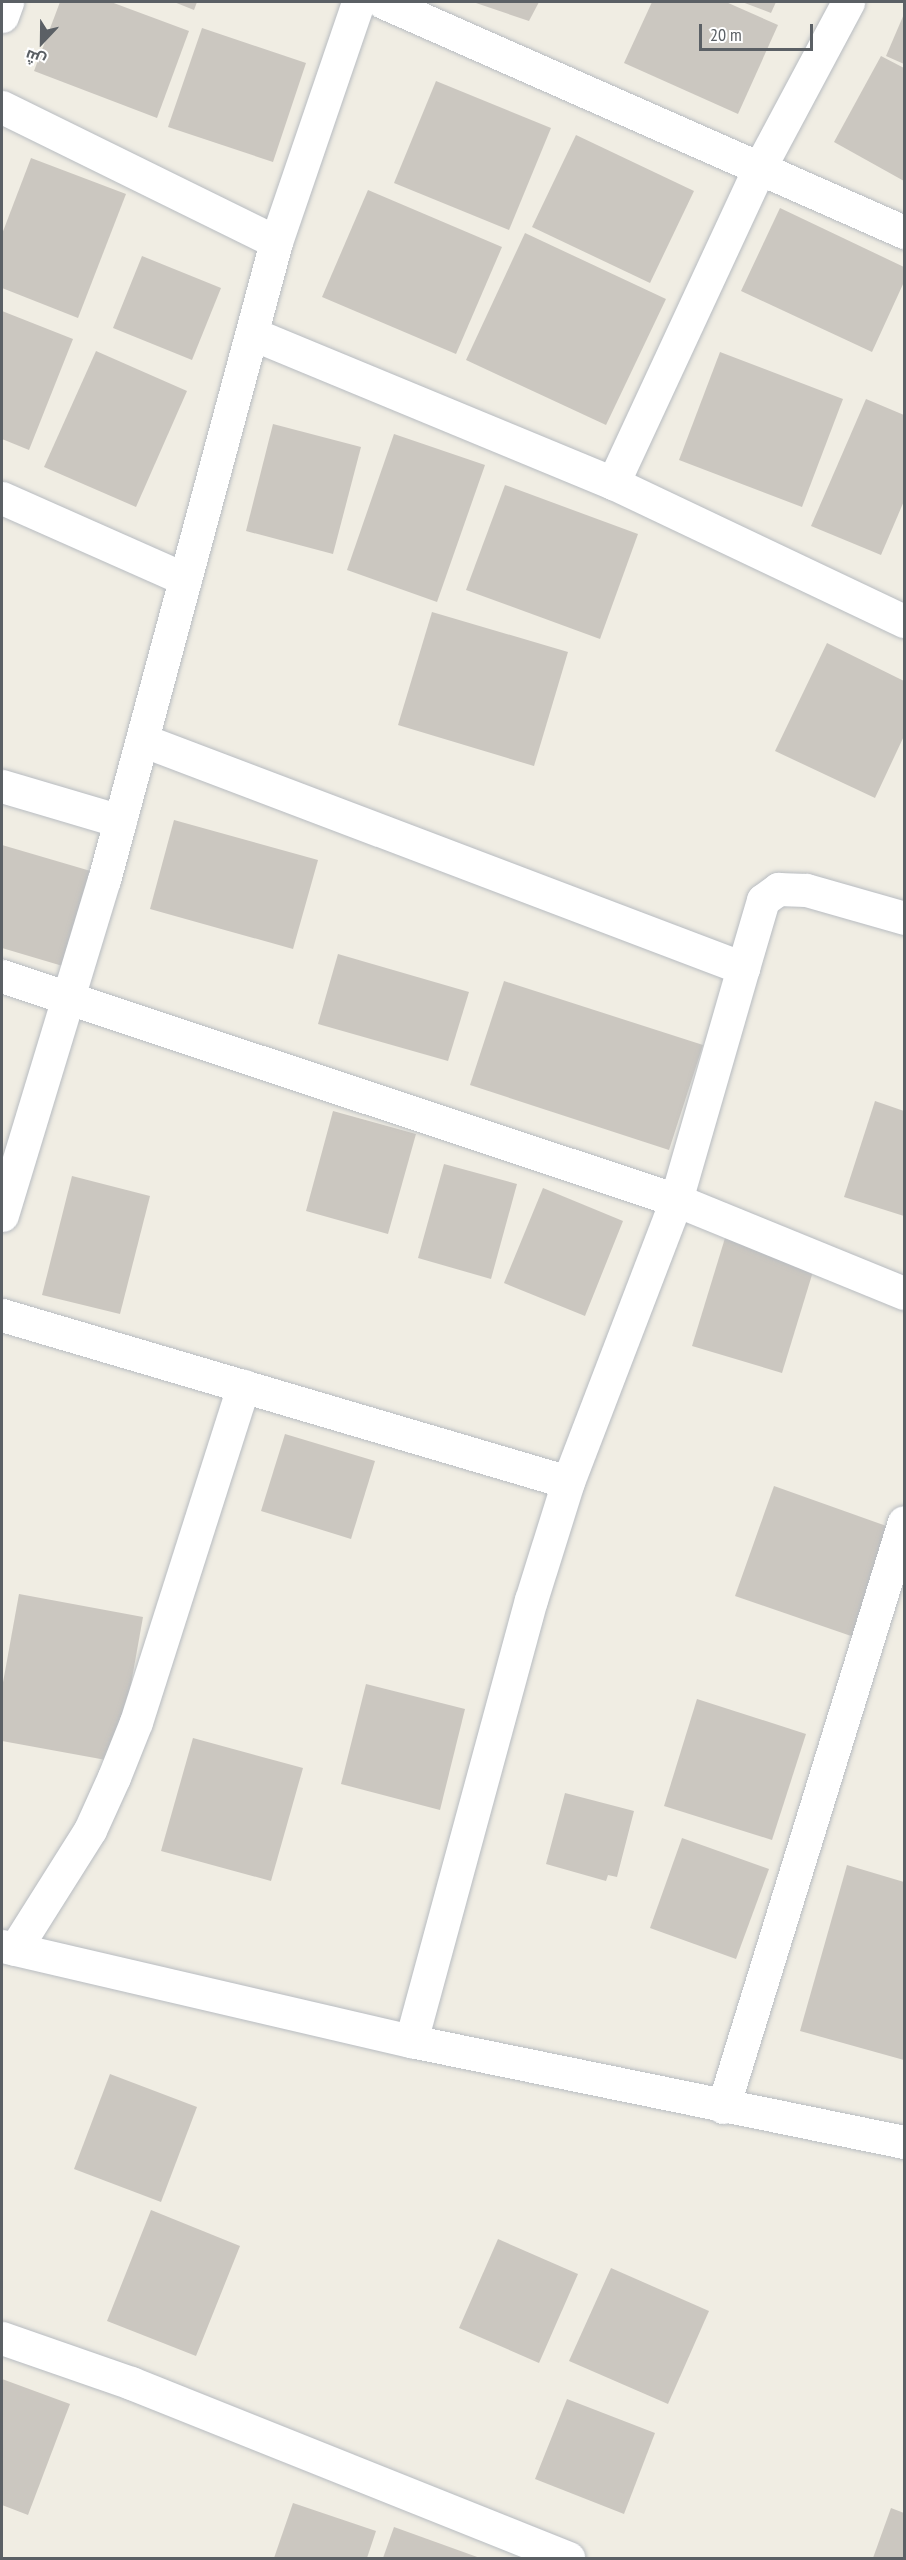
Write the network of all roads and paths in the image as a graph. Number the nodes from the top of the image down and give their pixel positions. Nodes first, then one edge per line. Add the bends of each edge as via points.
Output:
1 (7, 2) edge
2 (358, 2) edge
3 (383, 2) edge
4 (848, 2) edge
5 (2, 16) edge
6 (2, 107) edge
7 (760, 167) junction
8 (904, 232) edge
9 (276, 242) junction
10 (253, 334) junction
11 (613, 483) junction
12 (2, 498) edge
13 (185, 579) junction
14 (904, 621) edge
15 (142, 740) junction
16 (2, 786) edge
17 (120, 821) junction
18 (904, 918) edge
19 (743, 968) junction
20 (2, 976) edge
21 (68, 996) junction
22 (676, 1200) junction
23 (2, 1215) edge
24 (904, 1293) edge
25 (2, 1315) edge
26 (243, 1386) junction
27 (568, 1482) junction
28 (904, 1522) edge
29 (8, 1947) edge
30 (411, 2041) junction
31 (723, 2107) junction
32 (904, 2142) edge
33 (2, 2338) edge
34 (568, 2559) edge

1 - 5 street
2 - 9 street
3 - 7 street
4 - 7 street
6 - 9 street
7 - 8 street
7 - 11 street
9 - 10 street
10 - 11 street
10 - 13 street
11 - 14 street
12 - 13 street
13 - 15 street
15 - 17 street
15 - 19 street
16 - 17 street
17 - 21 street
18 - 19 street via 806,890 778,889 763,900
19 - 22 street
20 - 21 street
21 - 22 street
21 - 23 street
22 - 24 street
22 - 27 street
25 - 26 street
26 - 27 street
26 - 29 street via 128,1744 90,1830
27 - 30 street via 531,1600
28 - 31 street
29 - 30 street
30 - 31 street
31 - 32 street
33 - 34 street via 131,2383

